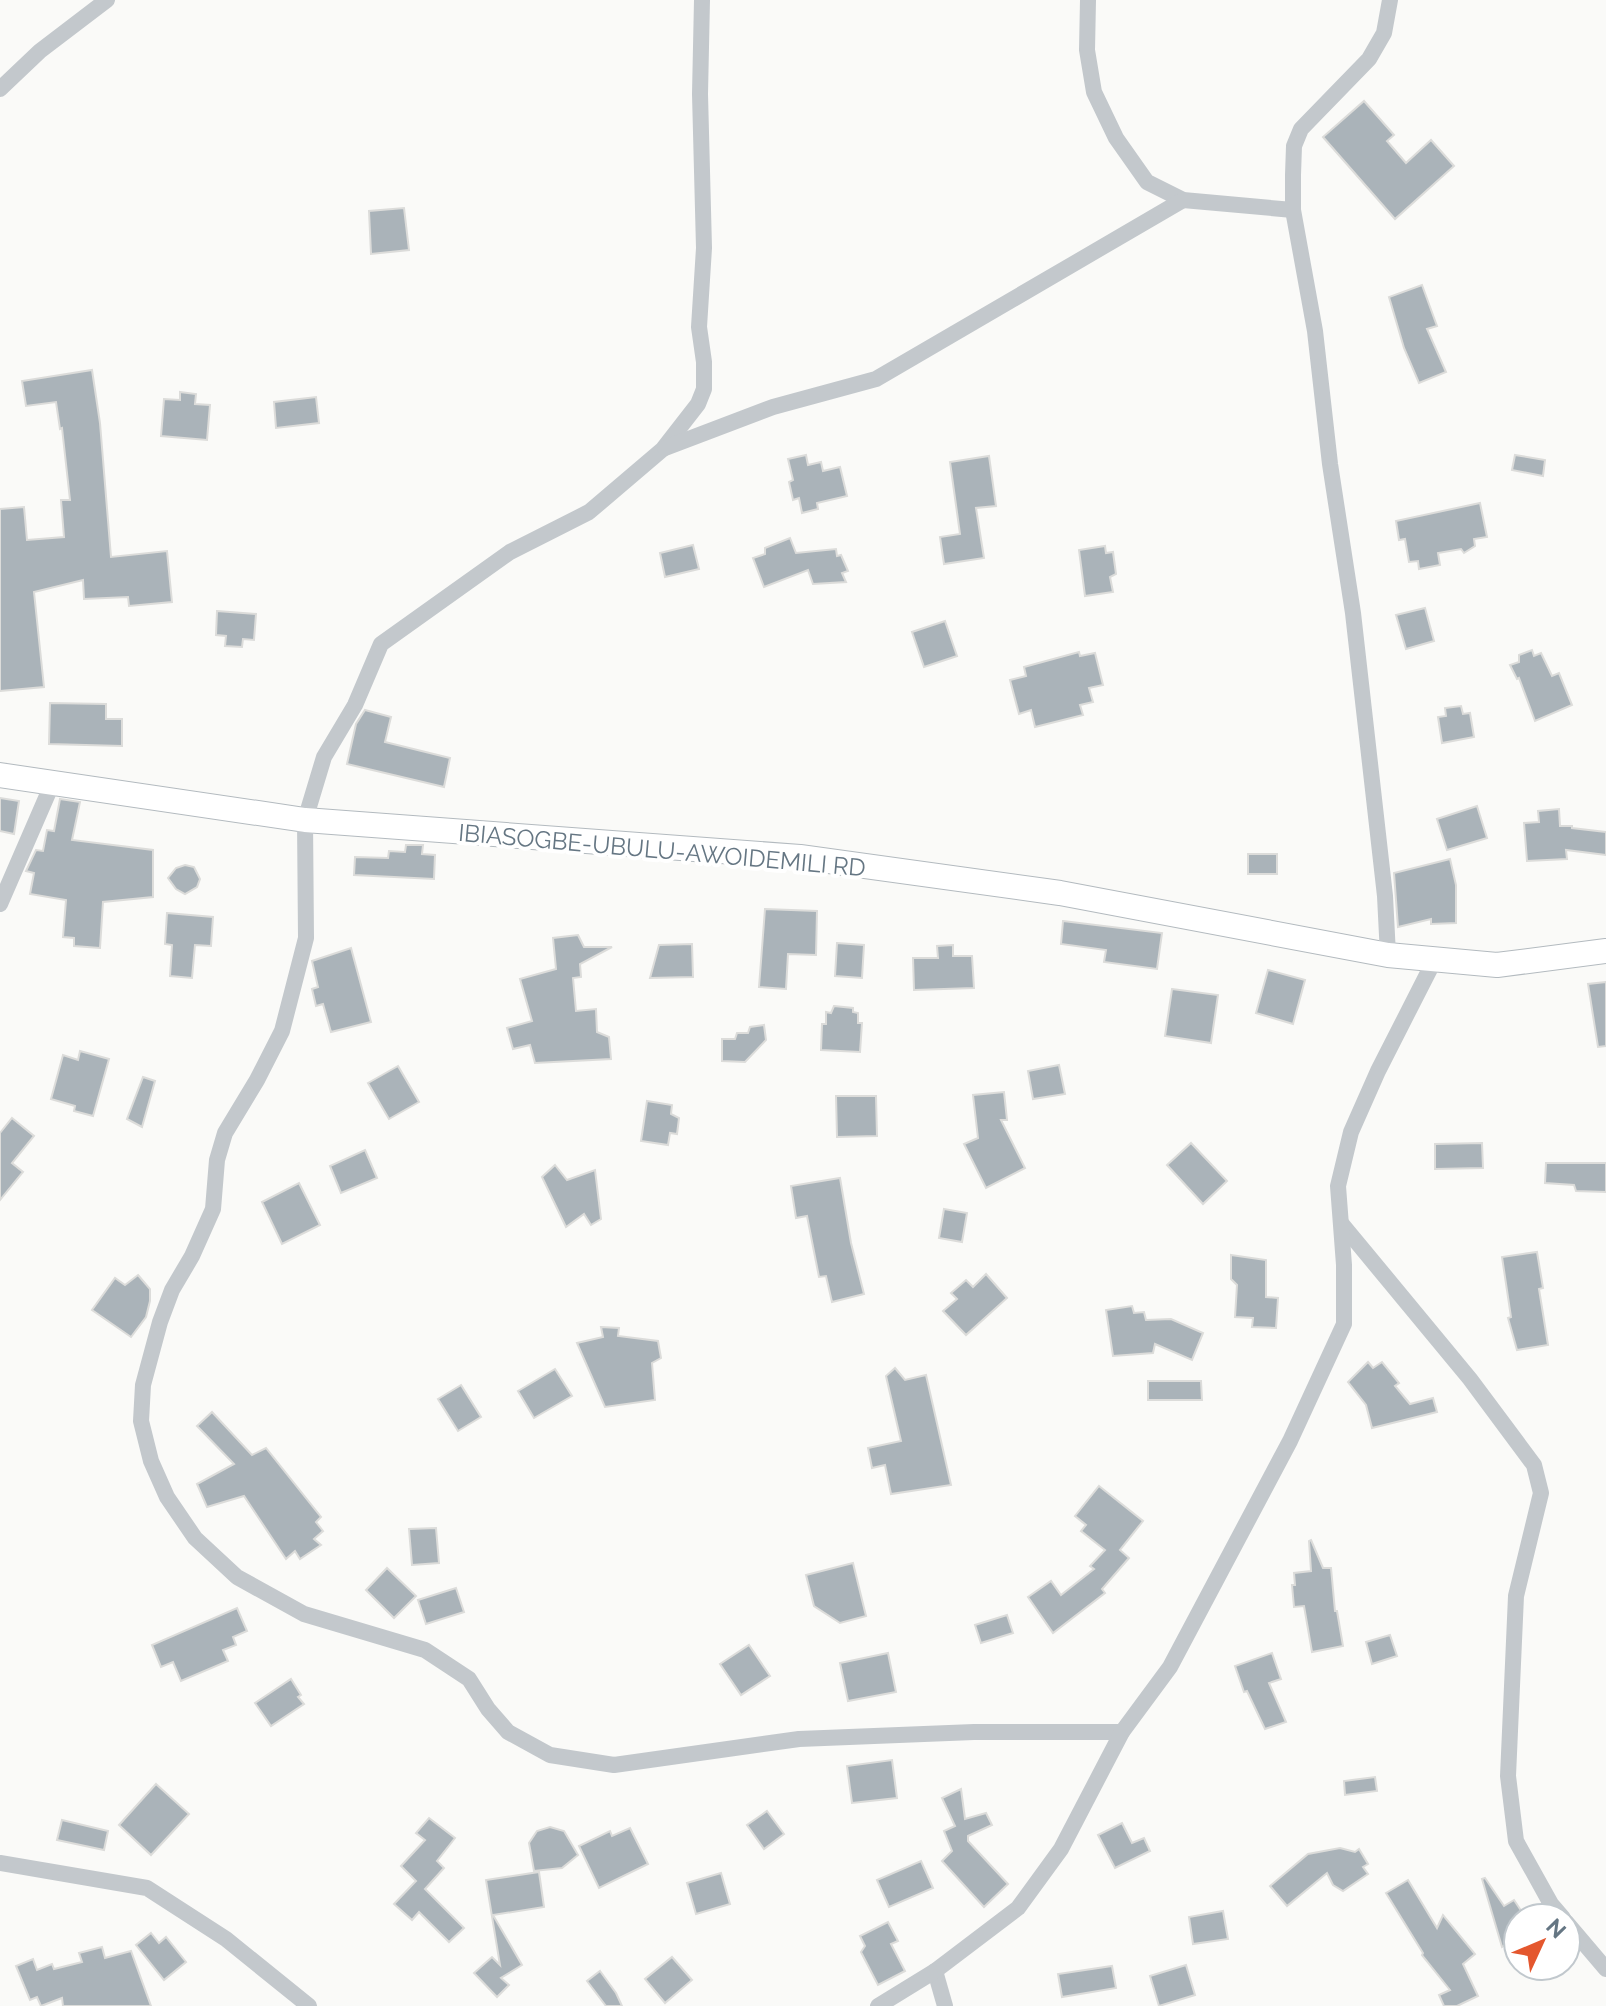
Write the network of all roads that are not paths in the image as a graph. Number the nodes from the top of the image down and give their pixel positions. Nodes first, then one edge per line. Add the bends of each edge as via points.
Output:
1 (107, 0) edge
2 (702, 0) edge
3 (1088, 0) edge
4 (1390, 0) edge
5 (0, 89) edge
6 (1183, 200) junction
7 (1293, 210) junction
8 (698, 404) junction
9 (710, 430) junction
10 (663, 449) junction
11 (0, 775) edge
12 (53, 782) junction
13 (305, 820) junction
14 (0, 904) edge
15 (1606, 951) edge
16 (1388, 955) junction
17 (1434, 961) junction
18 (1341, 1223) junction
19 (1122, 1732) junction
20 (0, 1863) edge
21 (1550, 1902) edge
22 (1582, 1941) edge
23 (1606, 1969) edge
24 (935, 1971) junction
25 (309, 2006) edge
26 (878, 2006) edge
27 (945, 2006) edge

1 - 5 street
2 - 8 street via 704,248 699,327 704,389
3 - 6 street via 1087,50 1094,92 1116,138 1147,182
4 - 7 street via 1384,33 1369,59 1301,129 1294,146
6 - 7 street
6 - 9 street via 876,379
7 - 16 street via 1353,613
8 - 9 street via 698,418
8 - 10 street
9 - 10 street
10 - 13 street via 589,512 510,552 381,644 355,705 324,757
11 - 12 street, IBIASOGBE-UBULU-AWOIDEMILI RD
12 - 13 street, IBIASOGBE-UBULU-AWOIDEMILI RD
12 - 14 street
13 - 16 street, IBIASOGBE-UBULU-AWOIDEMILI RD via 800,857 1060,893
13 - 19 street via 306,938 282,1031 225,1133 213,1209 168,1301 143,1385 141,1421 151,1461 195,1538 237,1577 304,1614 425,1650 448,1664 469,1679 508,1732 550,1755 614,1765 799,1739
15 - 17 street, IBIASOGBE-UBULU-AWOIDEMILI RD via 1497,965
16 - 17 street, IBIASOGBE-UBULU-AWOIDEMILI RD
17 - 18 street via 1351,1132 1338,1186
18 - 19 street via 1344,1324 1290,1441 1170,1667
18 - 21 street via 1534,1465 1541,1493 1516,1596 1508,1776 1516,1841
19 - 24 street via 1061,1849 1018,1908
20 - 25 street via 147,1888 226,1939
22 - 23 street
24 - 26 street
24 - 27 street

